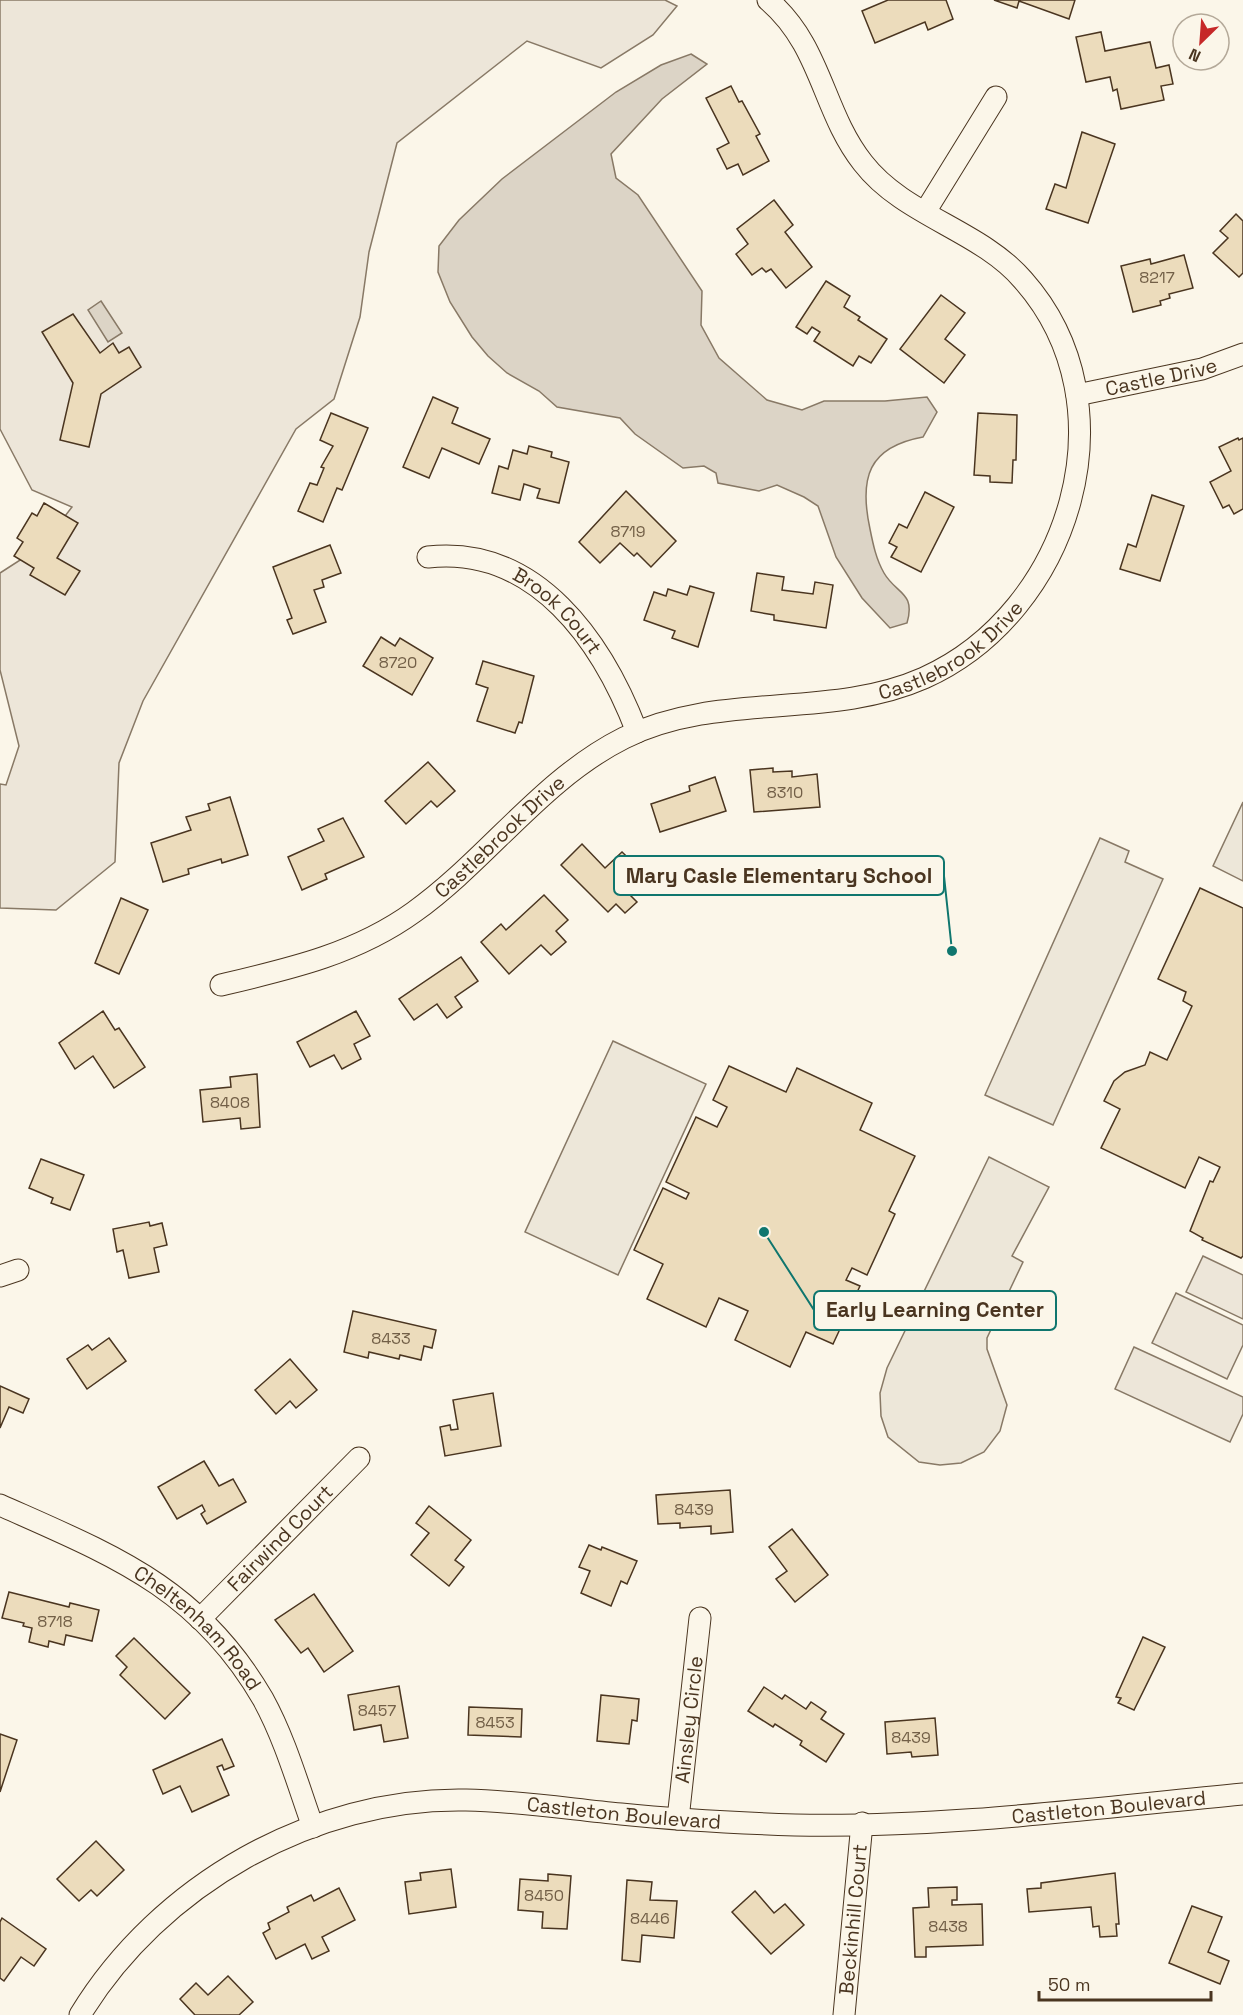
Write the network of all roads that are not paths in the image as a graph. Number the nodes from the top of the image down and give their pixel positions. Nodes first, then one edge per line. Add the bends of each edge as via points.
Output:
1 (768, 0) edge
2 (996, 97) dead end
3 (925, 212) junction
4 (1243, 354) edge
5 (1077, 395) junction
6 (428, 557) dead end
7 (637, 732) junction
8 (221, 985) dead end
9 (359, 1458) dead end
10 (0, 1505) edge
11 (200, 1618) junction
12 (700, 1618) dead end
13 (1243, 1794) edge
14 (678, 1819) junction
15 (862, 1823) junction
16 (313, 1827) junction
17 (80, 2015) edge
18 (844, 2015) edge

1 - 3 street, Castlebrook Drive via 778,7 811,54 841,129 864,165 886,187
2 - 3 street
3 - 5 street, Castlebrook Drive via 1004,263 1035,292 1065,349
4 - 5 street, Castle Drive via 1202,369
5 - 7 street, Castlebrook Drive via 1080,446 1076,480 1058,542 1024,599 978,645 921,679 879,694 715,712 671,720
6 - 7 street, Brook Court via 476,559 520,575 544,592 600,653 621,690
7 - 8 street, Castlebrook Drive via 577,766 455,879 386,930 318,961
9 - 11 street, Fairwind Court
10 - 11 street, Cheltenham Road via 112,1555 168,1589
11 - 16 street, Cheltenham Road via 231,1652 262,1698
12 - 14 street, Ainsley Circle
13 - 15 street, Castleton Boulevard via 1022,1816
14 - 15 street, Castleton Boulevard via 797,1825
14 - 16 street, Castleton Boulevard via 467,1800 389,1806
15 - 18 street, Beckinhill Court
16 - 17 street, Castleton Boulevard via 252,1854 188,1895 133,1945

